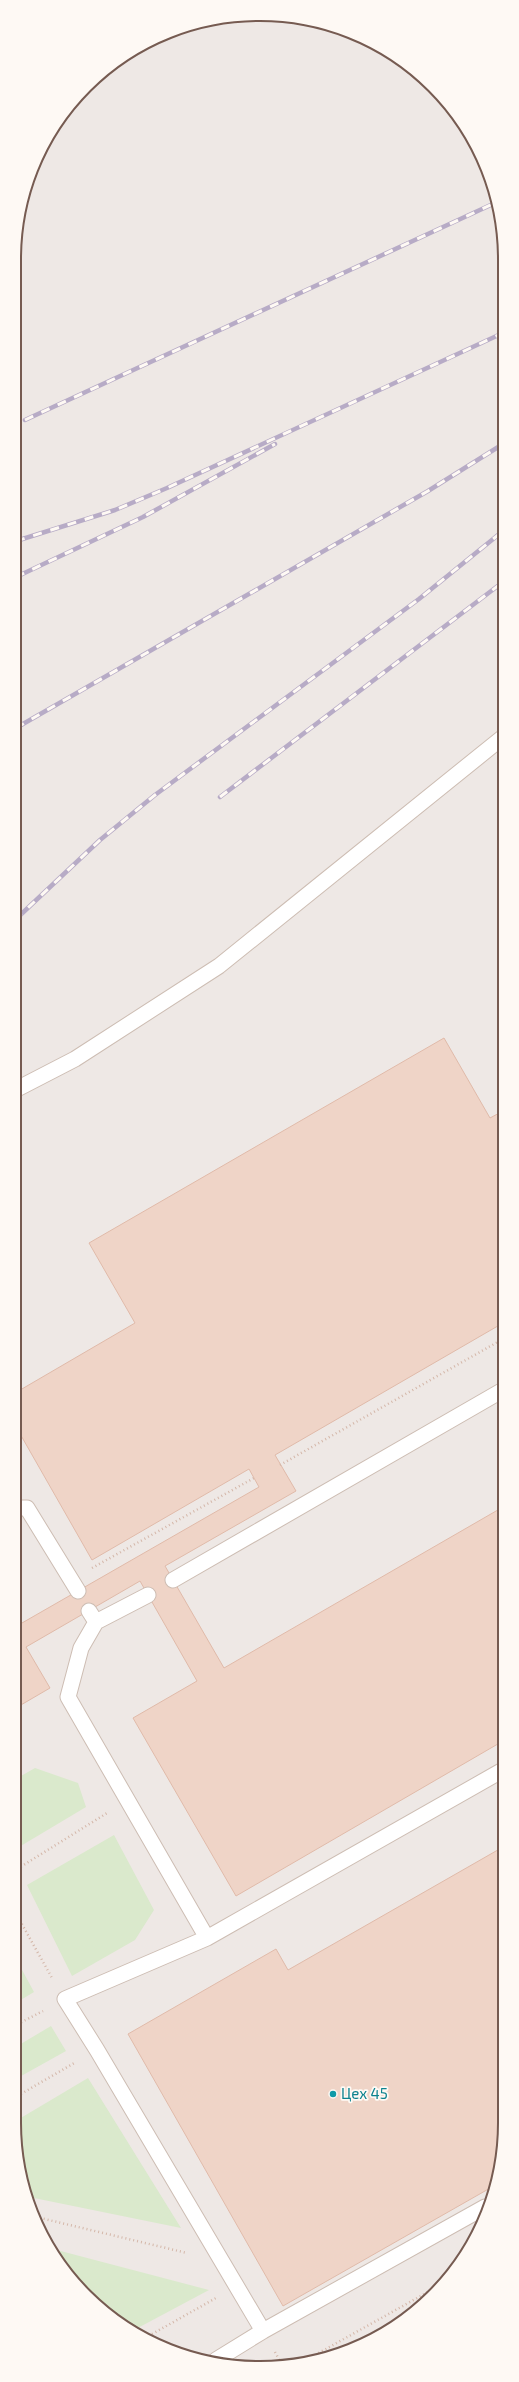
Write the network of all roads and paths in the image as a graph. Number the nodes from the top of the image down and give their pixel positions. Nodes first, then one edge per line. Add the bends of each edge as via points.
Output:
1 (498, 741) edge
2 (21, 1087) edge
3 (498, 1342) edge
4 (498, 1393) edge
5 (280, 1465) dead end
6 (254, 1478) dead end
7 (21, 1508) edge
8 (173, 1580) dead end
9 (74, 1585) joint
10 (148, 1595) dead end
11 (498, 1773) edge
12 (128, 1800) junction
13 (21, 1867) edge
14 (21, 1922) edge
15 (207, 1938) junction
16 (64, 1999) junction
17 (21, 2022) edge
18 (97, 2050) junction
19 (21, 2094) edge
20 (482, 2209) edge
21 (41, 2218) edge
22 (223, 2262) junction
23 (237, 2287) junction
24 (426, 2293) edge
25 (263, 2331) junction
26 (151, 2335) edge
27 (317, 2354) edge
28 (220, 2357) edge

1 - 2 lane via 219,966 75,1059
3 - 5 path
4 - 8 lane
6 - 9 path
7 - 9 lane via 27,1508
10 - 12 lane via 92,1616 68,1697
11 - 15 lane
12 - 13 path
12 - 15 lane
14 - 16 path
15 - 16 lane
16 - 17 path
16 - 18 lane
18 - 19 path
18 - 22 lane
20 - 25 lane
21 - 22 path
22 - 23 lane
23 - 25 lane
23 - 26 path
24 - 27 path
25 - 28 lane

